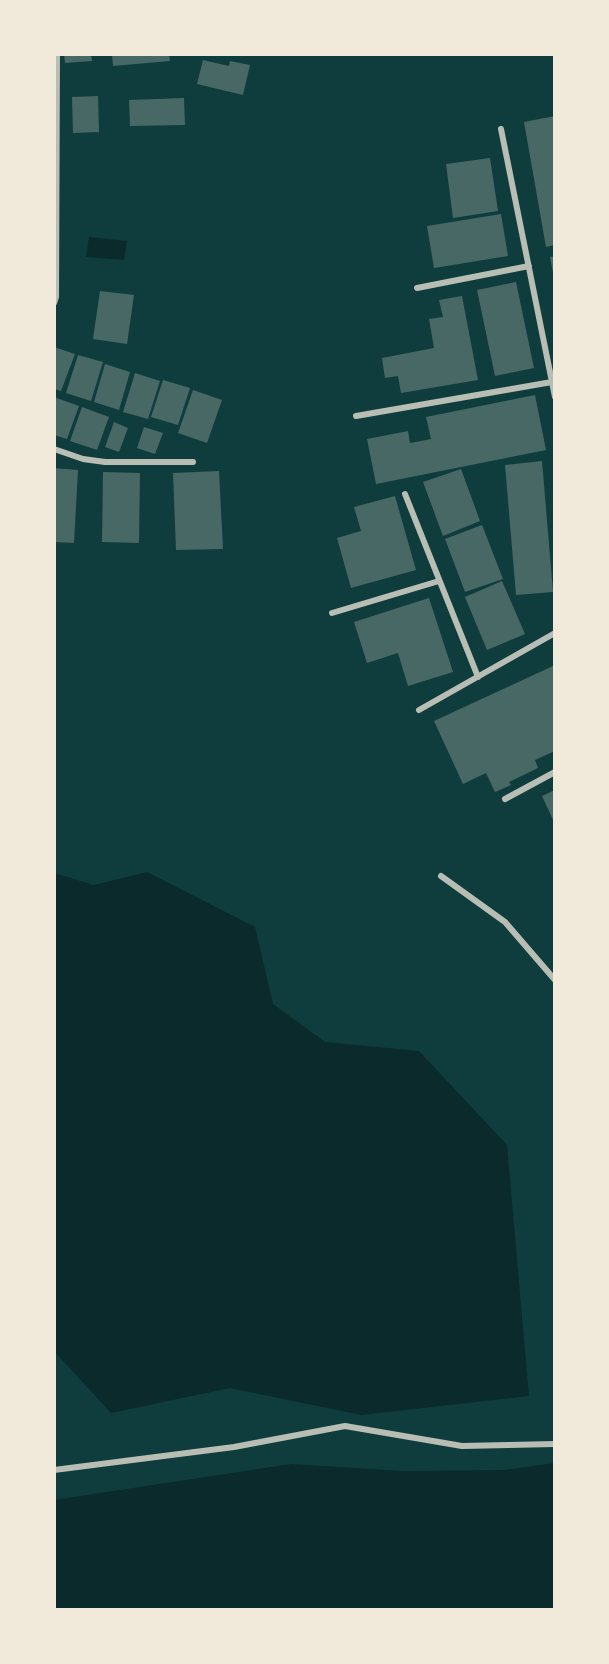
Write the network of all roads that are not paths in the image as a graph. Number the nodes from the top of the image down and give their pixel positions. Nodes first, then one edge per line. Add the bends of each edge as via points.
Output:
1 (57, 54) edge
2 (501, 129) dead end
3 (529, 266) junction
4 (417, 288) dead end
5 (54, 303) edge
6 (552, 382) junction
7 (555, 398) edge
8 (356, 416) dead end
9 (54, 449) edge
10 (193, 462) dead end
11 (405, 494) dead end
12 (440, 580) junction
13 (332, 613) dead end
14 (555, 633) edge
15 (478, 677) junction
16 (419, 710) dead end
17 (555, 772) edge
18 (505, 799) dead end
19 (441, 876) dead end
20 (555, 980) edge
21 (555, 1444) edge
22 (54, 1470) edge

1 - 5 street
2 - 3 street
3 - 4 street
3 - 6 street
6 - 7 street
6 - 8 street
9 - 10 street via 105,462
11 - 12 street
12 - 13 street
12 - 15 street
14 - 15 street
15 - 16 street
17 - 18 street
19 - 20 street via 505,922
21 - 22 street via 462,1446 345,1426 234,1447

